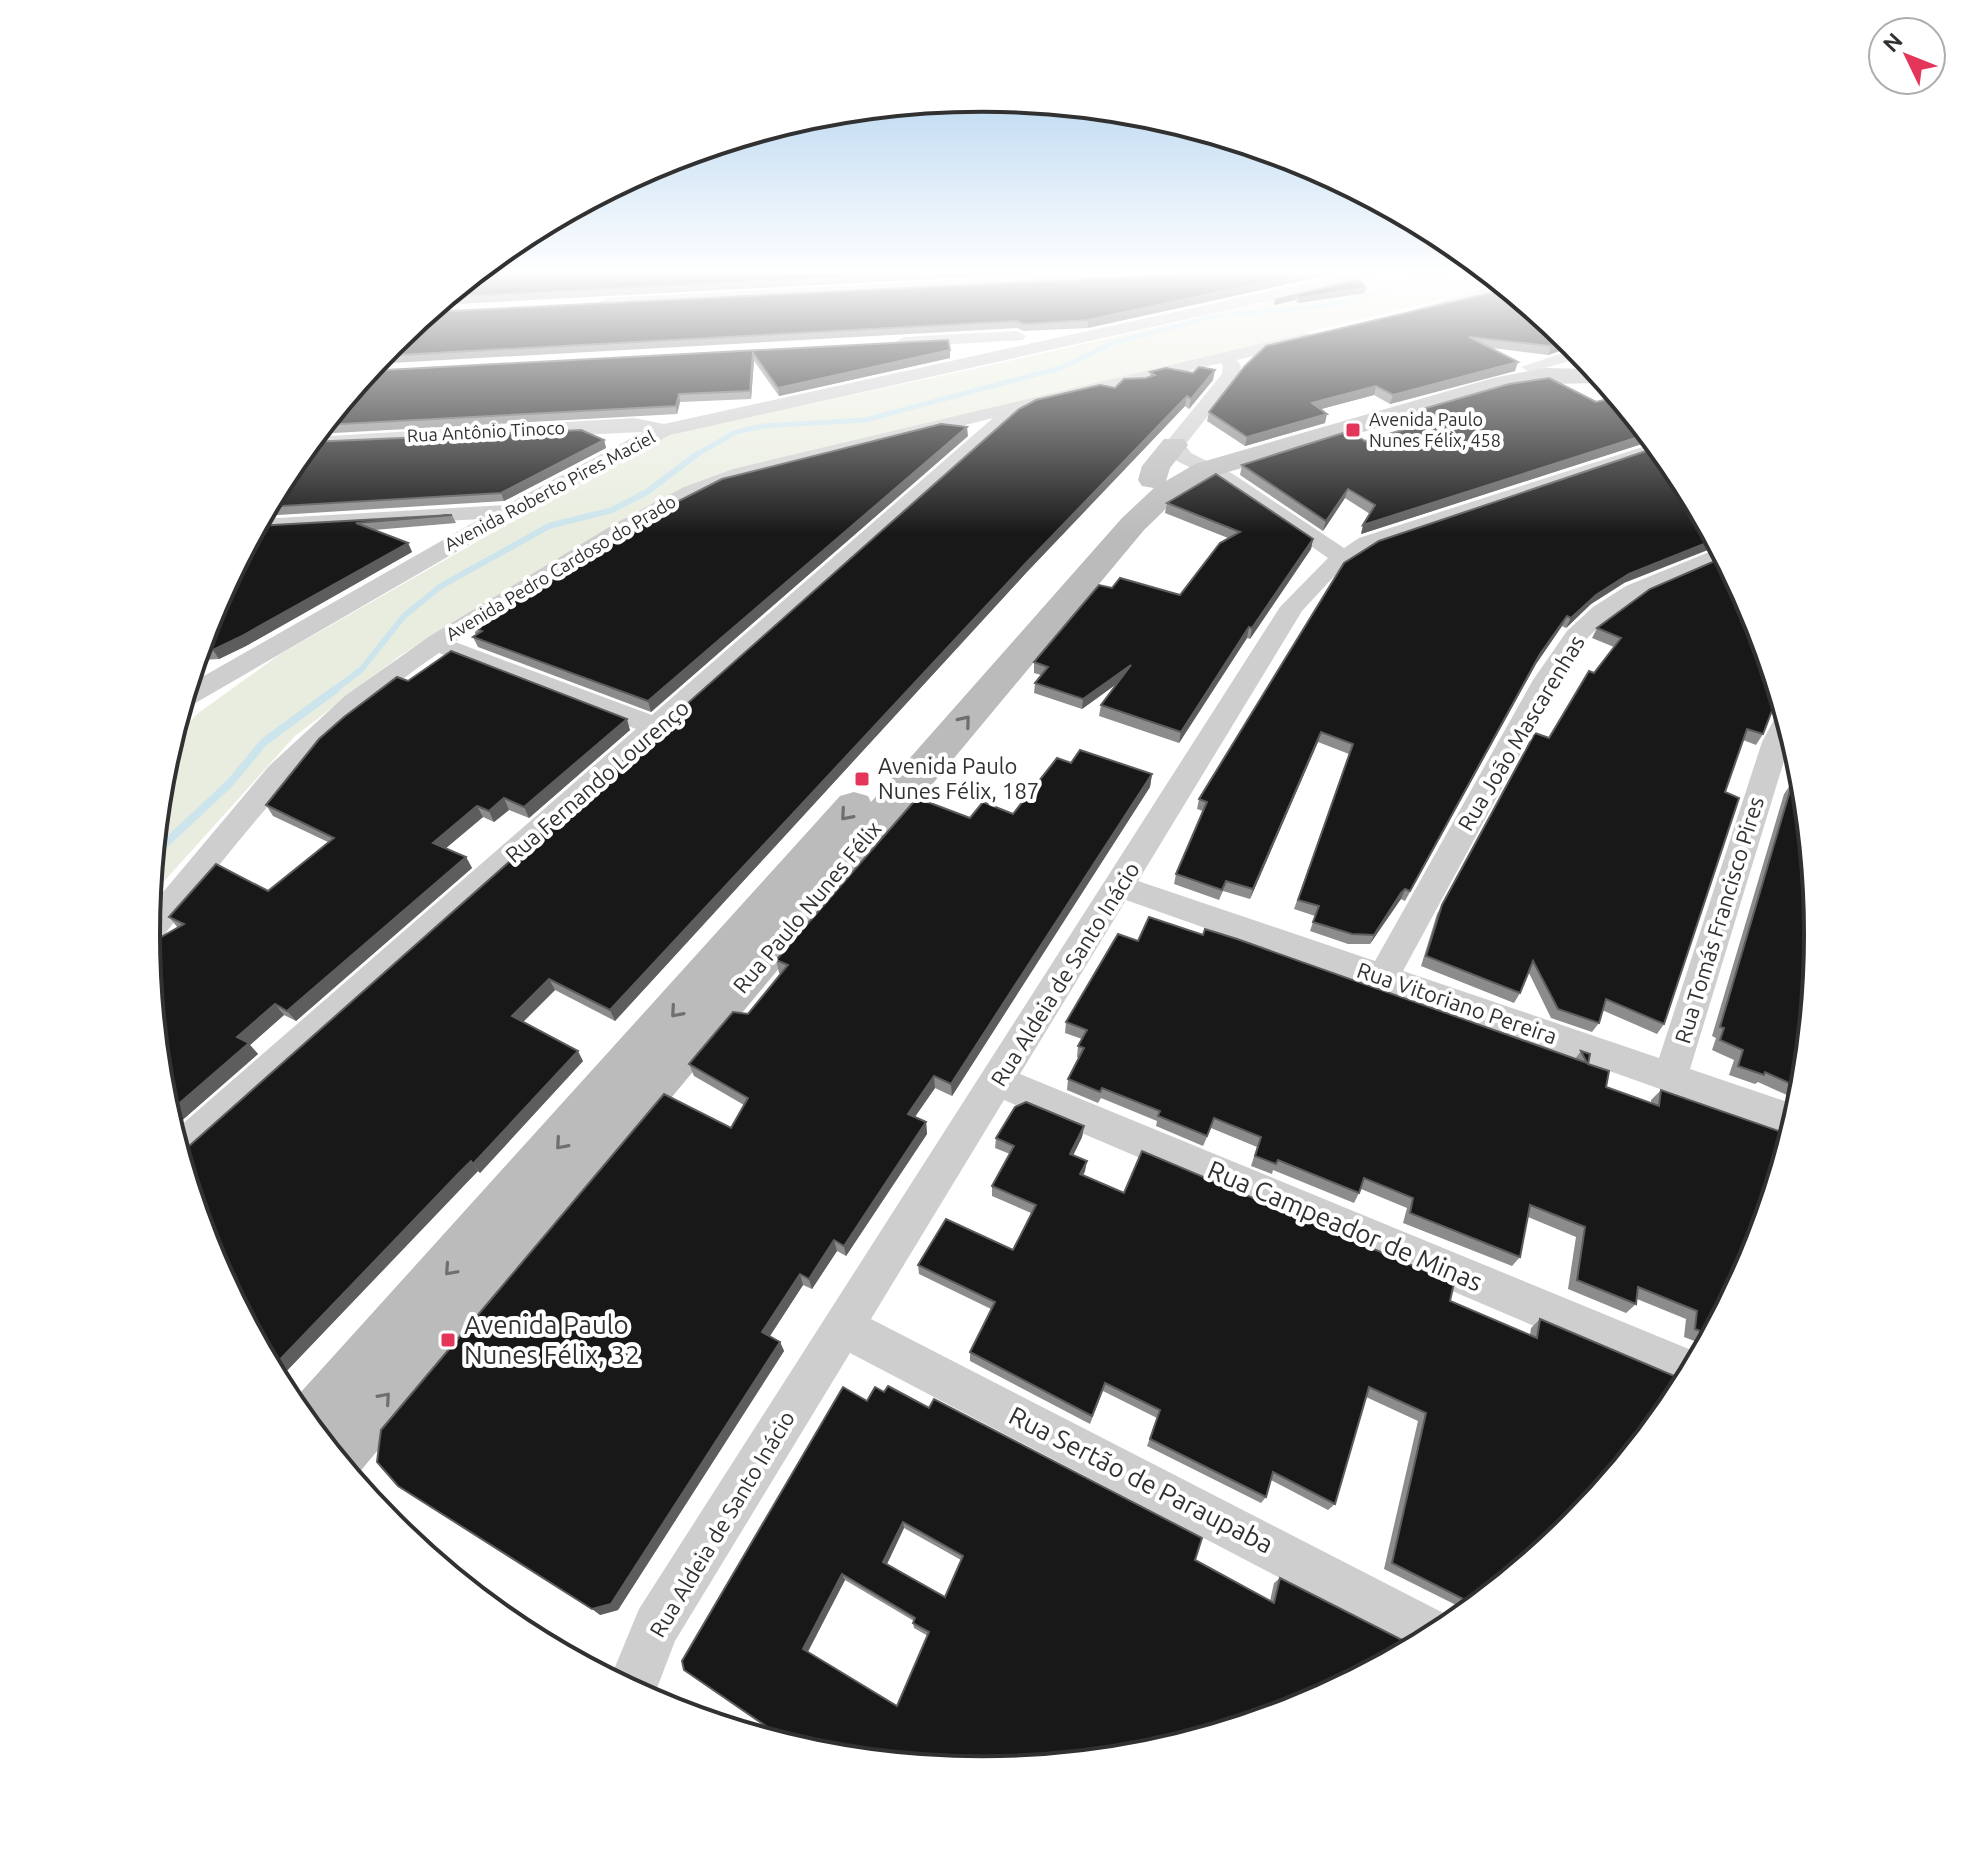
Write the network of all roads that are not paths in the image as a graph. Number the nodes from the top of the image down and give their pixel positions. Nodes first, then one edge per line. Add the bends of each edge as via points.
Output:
1 (979, 360) edge
2 (1217, 360) edge
3 (1228, 360) edge
4 (975, 361) joint
5 (1571, 361) edge
6 (1517, 373) junction
7 (1586, 377) edge
8 (1015, 409) junction
9 (664, 430) junction
10 (323, 442) edge
11 (1647, 452) edge
12 (1196, 461) junction
13 (510, 511) junction
14 (269, 525) edge
15 (1343, 558) junction
16 (1712, 558) edge
17 (438, 644) junction
18 (198, 686) edge
19 (658, 727) junction
20 (1779, 738) edge
21 (1119, 886) junction
22 (160, 918) edge
23 (1383, 977) junction
24 (1670, 1077) junction
25 (998, 1081) junction
26 (1783, 1116) edge
27 (187, 1143) edge
28 (843, 1327) junction
29 (1680, 1366) edge
30 (318, 1418) edge
31 (341, 1449) edge
32 (1423, 1626) edge
33 (635, 1679) edge

1 - 4 street, Avenida Roberto Pires Maciel
2 - 8 street, Avenida Pedro Cardoso do Prado
3 - 12 street via 1231,375
4 - 9 street, Avenida Roberto Pires Maciel
5 - 6 main road
6 - 7 main road
6 - 12 main road, Rua Paulo Nunes Félix
8 - 17 street, Avenida Pedro Cardoso do Prado via 708,483 673,498
8 - 19 street, Rua Fernando Lourenço
9 - 10 street, Rua Antônio Tinoco via 634,424
9 - 13 street, Avenida Roberto Pires Maciel
11 - 15 street, Rua Aldeia de Santo Inácio via 1408,527
12 - 15 street
12 -> 30 main road, Rua Paulo Nunes Félix via 1121,504
31 -> 12 main road, Rua Paulo Nunes Félix via 1133,524
13 - 14 street
13 - 18 street, Avenida Roberto Pires Maciel
15 - 21 street, Rua Aldeia de Santo Inácio via 1292,607
16 - 23 street, Rua João Mascarenhas via 1661,578 1586,625 1555,668
17 - 19 street
17 - 22 street, Avenida Pedro Cardoso do Prado via 326,725 279,773
19 - 27 street, Rua Fernando Lourenço
20 - 24 street, Rua Tomás Francisco Pires
21 - 23 street, Rua Vitoriano Pereira
21 - 25 street, Rua Aldeia de Santo Inácio
23 - 24 street, Rua Vitoriano Pereira
24 - 26 street, Rua Vitoriano Pereira
25 - 28 street, Rua Aldeia de Santo Inácio
25 - 29 street, Rua Campeador de Minas
28 - 32 street, Rua Sertão de Paraupaba
28 - 33 street, Rua Aldeia de Santo Inácio via 656,1626

